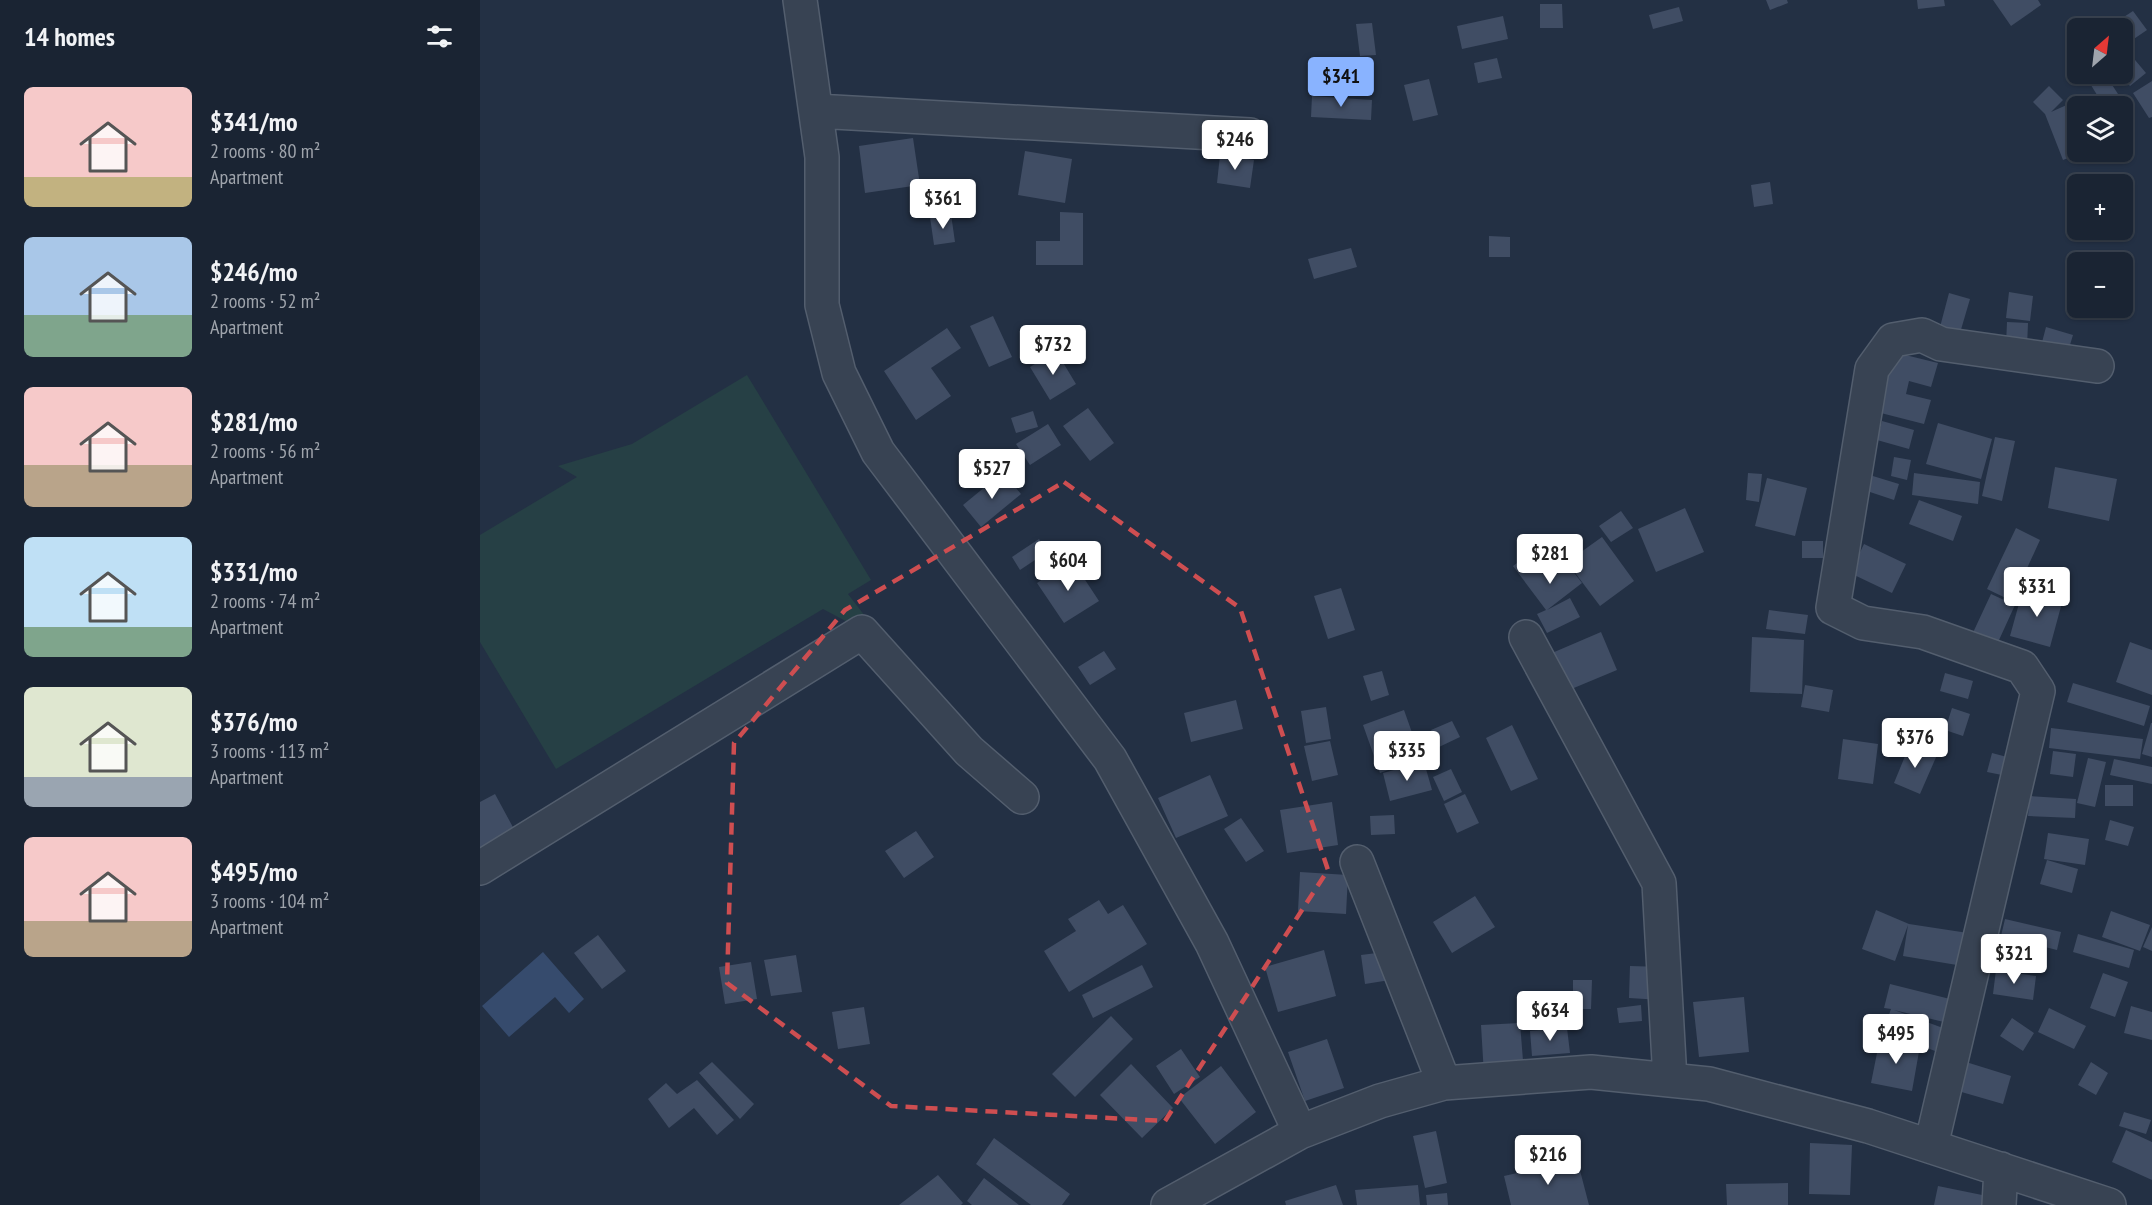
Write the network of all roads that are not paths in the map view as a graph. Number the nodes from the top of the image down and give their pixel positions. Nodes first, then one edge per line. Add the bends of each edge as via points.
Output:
1 (800, 0) edge
2 (816, 111) junction
3 (1250, 135) dead end
4 (2097, 366) dead end
5 (1527, 637) dead end
6 (1022, 796) dead end
7 (1357, 862) dead end
8 (480, 868) edge
9 (1670, 1080) junction
10 (1444, 1083) junction
11 (1300, 1132) junction
12 (1931, 1146) junction
13 (2001, 1169) junction
14 (1168, 1205) edge
15 (1999, 1205) edge
16 (2109, 1205) edge

1 - 2 street
2 - 3 street
2 - 11 street via 822,157 822,305 839,373 878,452 1110,759 1212,943
4 - 12 street via 1941,344 1922,335 1893,340 1872,369 1833,608 1863,624 1923,632 2022,667 2038,691
5 - 9 street via 1659,882
6 - 8 street via 969,752 862,633
7 - 10 street
9 - 10 street via 1591,1072
9 - 12 street via 1709,1084
10 - 11 street via 1380,1101
11 - 14 street
12 - 13 street
13 - 15 street
13 - 16 street

